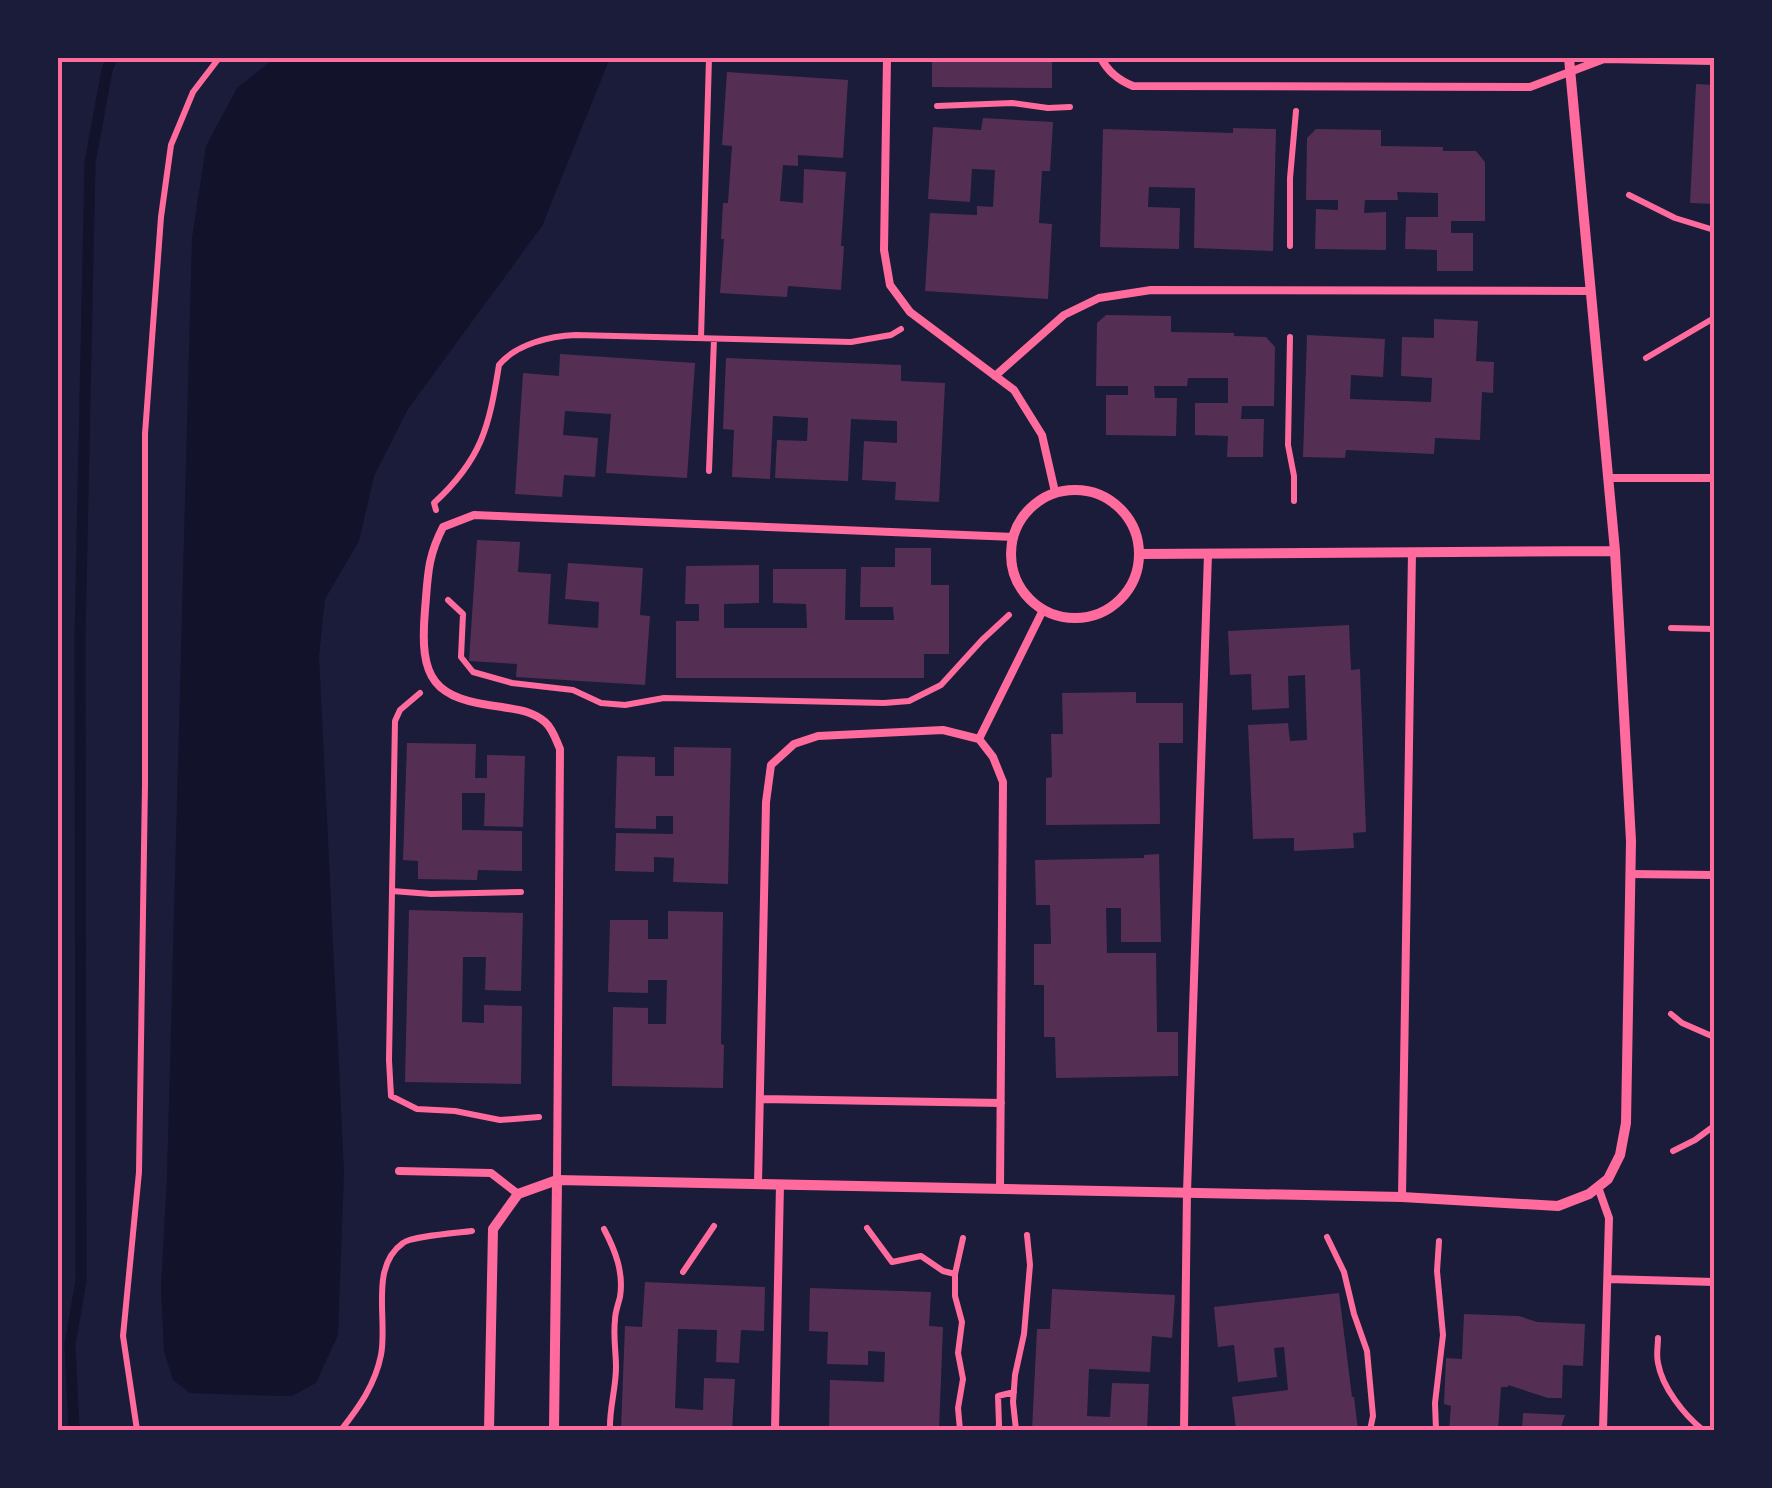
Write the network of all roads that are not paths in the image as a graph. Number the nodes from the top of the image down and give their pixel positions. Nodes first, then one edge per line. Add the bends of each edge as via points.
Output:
1 (888, 58) edge
2 (1102, 58) edge
3 (1568, 58) edge
4 (1714, 61) edge
5 (1570, 72) junction
6 (1590, 291) junction
7 (996, 376) junction
8 (1608, 478) junction
9 (1714, 478) edge
10 (1056, 492) junction
11 (1014, 537) junction
12 (1616, 551) junction
13 (1412, 552) junction
14 (1140, 554) junction
15 (1208, 554) junction
16 (1044, 610) junction
17 (979, 739) junction
18 (1630, 874) junction
19 (1714, 876) edge
20 (760, 1099) junction
21 (1000, 1103) junction
22 (399, 1171) dead end
23 (557, 1180) junction
24 (758, 1184) junction
25 (780, 1184) junction
26 (1598, 1186) junction
27 (1000, 1188) junction
28 (1187, 1192) junction
29 (518, 1194) junction
30 (1402, 1196) junction
31 (1608, 1279) junction
32 (1714, 1282) edge
33 (489, 1430) edge
34 (554, 1430) edge
35 (776, 1430) edge
36 (1184, 1430) edge
37 (1604, 1430) edge

1 - 7 lane via 884,250 890,285 910,312
2 - 5 lane via 1132,86 1530,87
3 - 5 street
4 - 5 lane via 1604,59
5 - 6 street
6 - 7 lane via 1151,290 1099,298 1064,315
6 - 8 street
7 - 10 lane via 1014,390 1042,435
8 - 9 lane
8 - 12 street
10 - 11 street via 1025,513
10 - 14 street via 1095,492 1113,501 1127,516
11 - 16 street via 1018,583
11 - 23 lane via 474,515 443,527 430,552 422,640 428,669 440,689 471,704 530,711 550,725 560,749
12 - 13 street
12 - 18 street
13 - 15 street
13 - 30 lane
14 - 15 street
14 - 16 street via 1128,590 1099,614 1061,617
15 - 28 lane
16 - 17 lane
17 - 20 lane via 943,730 818,736 794,744 771,765
17 - 21 lane via 1003,782
18 - 19 lane
18 - 26 street via 1626,1123 1620,1155
20 - 21 lane
20 - 24 lane
21 - 27 lane
22 - 29 lane via 491,1173
23 - 24 street
23 - 29 street
23 - 34 street
24 - 25 street
25 - 27 street
25 - 35 lane
26 - 30 street via 1558,1206
26 - 31 lane via 1609,1218
27 - 28 street
28 - 30 street
28 - 36 lane
29 - 33 street via 493,1228
31 - 32 lane
31 - 37 lane

